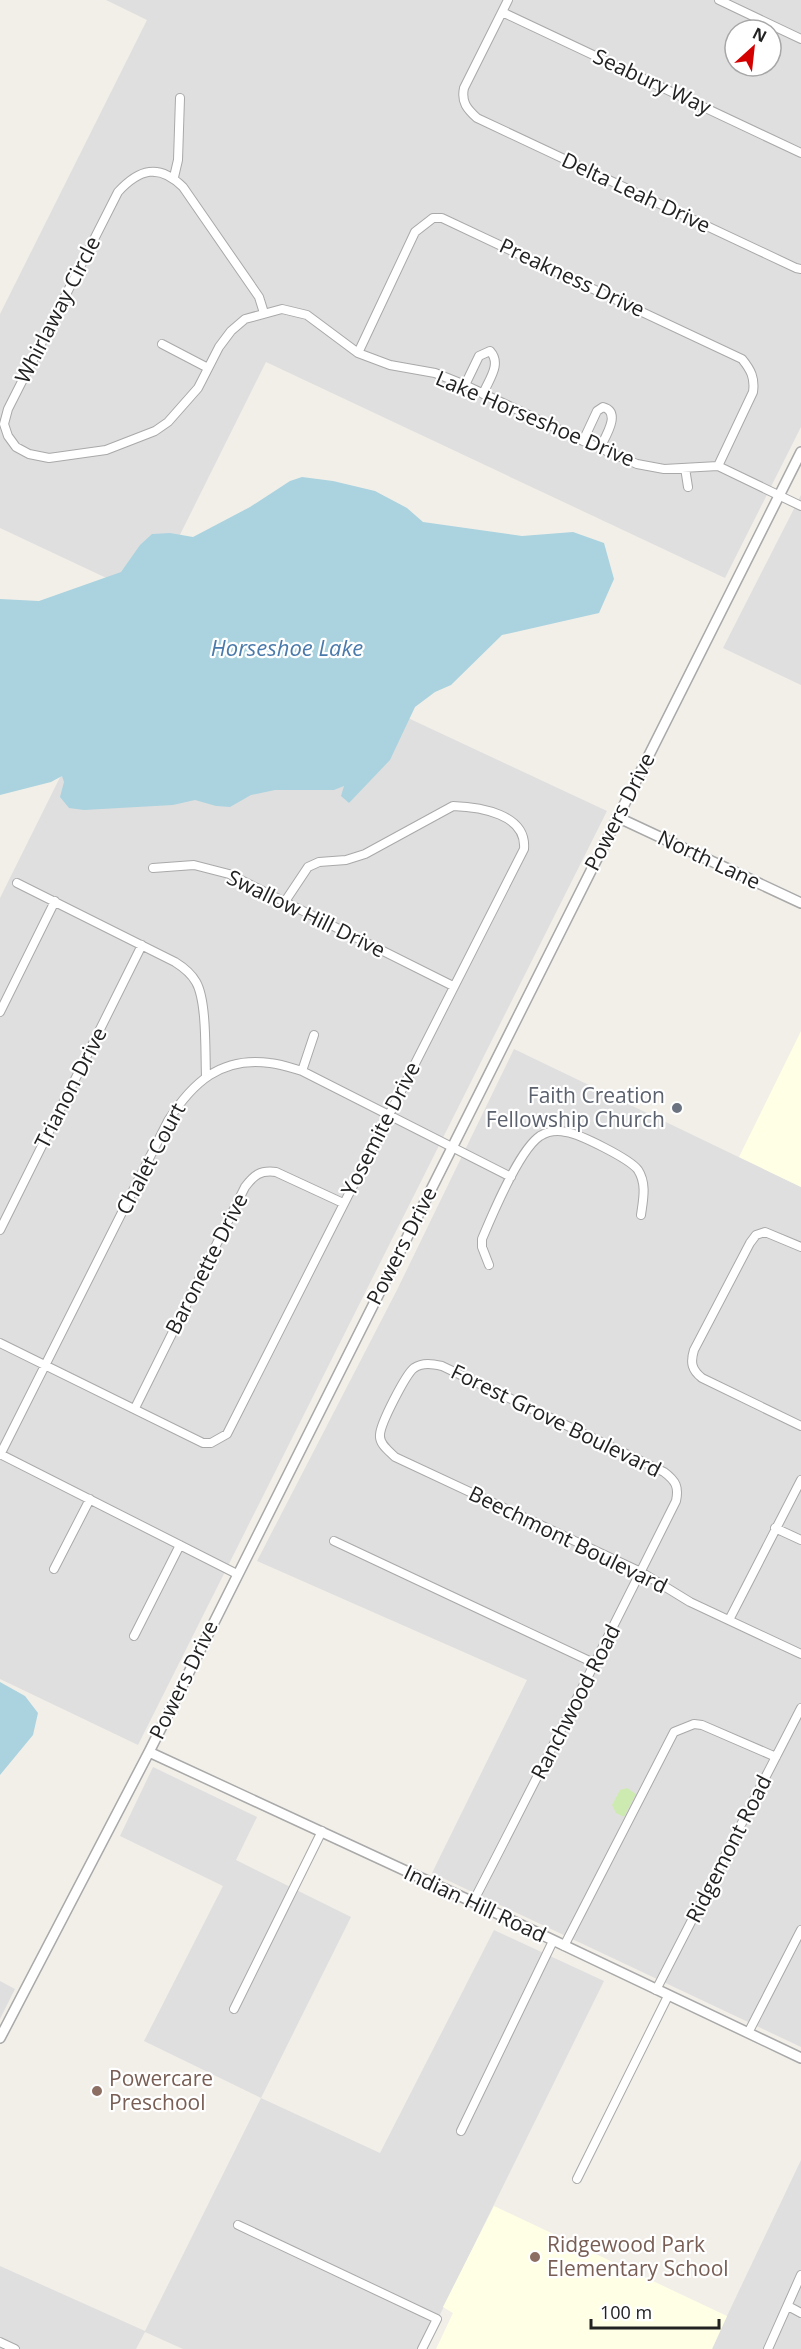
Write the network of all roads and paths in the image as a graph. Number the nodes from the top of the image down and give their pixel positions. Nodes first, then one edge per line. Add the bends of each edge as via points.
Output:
1 (508, 0) edge
2 (719, 0) edge
3 (502, 12) junction
4 (801, 39) edge
5 (180, 98) dead end
6 (801, 153) edge
7 (174, 177) junction
8 (798, 268) edge
9 (264, 312) junction
10 (162, 344) dead end
11 (358, 353) junction
12 (208, 368) junction
13 (465, 385) junction
14 (483, 394) junction
15 (583, 441) junction
16 (600, 448) junction
17 (801, 452) edge
18 (718, 466) junction
19 (685, 468) junction
20 (688, 487) dead end
21 (779, 496) junction
22 (801, 506) edge
23 (617, 817) junction
24 (153, 868) dead end
25 (17, 883) dead end
26 (55, 901) junction
27 (284, 903) junction
28 (801, 903) edge
29 (142, 945) junction
30 (453, 987) junction
31 (0, 1012) edge
32 (314, 1035) dead end
33 (302, 1071) junction
34 (206, 1076) junction
35 (388, 1114) junction
36 (452, 1146) junction
37 (512, 1177) junction
38 (344, 1203) junction
39 (641, 1215) dead end
40 (0, 1230) edge
41 (801, 1247) edge
42 (489, 1265) dead end
43 (0, 1343) edge
44 (45, 1364) junction
45 (396, 1399) joint
46 (135, 1408) junction
47 (801, 1426) edge
48 (0, 1454) edge
49 (801, 1480) edge
50 (90, 1499) junction
51 (676, 1501) joint
52 (776, 1528) junction
53 (334, 1540) dead end
54 (801, 1540) edge
55 (180, 1545) junction
56 (54, 1569) dead end
57 (640, 1572) junction
58 (237, 1574) junction
59 (729, 1620) junction
60 (134, 1636) dead end
61 (801, 1654) edge
62 (596, 1664) junction
63 (801, 1708) edge
64 (149, 1752) junction
65 (776, 1757) junction
66 (322, 1831) junction
67 (474, 1902) junction
68 (801, 1930) edge
69 (553, 1941) junction
70 (564, 1946) junction
71 (656, 1990) junction
72 (668, 1996) junction
73 (234, 2009) dead end
74 (748, 2033) junction
75 (0, 2038) edge
76 (801, 2058) edge
77 (461, 2131) dead end
78 (577, 2179) dead end
79 (238, 2225) dead end
80 (801, 2275) edge
81 (788, 2306) junction
82 (801, 2313) edge
83 (0, 2342) edge
84 (15, 2349) edge
85 (422, 2349) edge
86 (768, 2349) edge

1 - 3 street
2 - 4 street
3 - 6 street, Seabury Way
3 - 8 street, Delta Leah Drive via 464,88 466,108 477,118
5 - 7 street
7 - 9 street via 189,193
7 - 12 street, Whirlaway Circle via 147,172 131,178 118,192 8,409 4,424 16,447 29,454 49,458 106,450 168,422 198,388
9 - 11 street, Lake Horseshoe Drive via 282,309 307,315
9 - 12 street, Whirlaway Circle via 245,319 231,331
10 - 12 street
11 - 13 street, Lake Horseshoe Drive
11 - 18 street, Preakness Drive via 415,232 433,218 442,218 742,359 751,369 753,392
13 - 14 street, Lake Horseshoe Drive
13 - 14 street via 479,356 490,351 496,366
14 - 15 street, Lake Horseshoe Drive
15 - 16 street, Lake Horseshoe Drive
15 - 16 street via 597,411 608,408 612,419
16 - 19 street, Lake Horseshoe Drive via 637,464
17 - 21 street, Powers Drive
18 - 19 street, Lake Horseshoe Drive
18 - 21 street, Lake Horseshoe Drive
19 - 20 street
21 - 22 street, Lake Horseshoe Drive
21 - 23 street, Powers Drive
23 - 28 street, North Lane
23 - 36 street, Powers Drive
24 - 27 street, Swallow Hill Drive via 194,865 229,874
25 - 26 street
26 - 29 street
26 - 31 street
27 - 30 street, Swallow Hill Drive
27 - 30 street, Yosemite Drive via 308,867 319,862 365,854 453,806 495,813 517,824 525,837 524,849
29 - 34 street via 187,970 196,982 202,999
29 - 40 street, Trianon Drive
30 - 35 street, Yosemite Drive
32 - 33 street
33 - 34 street, Chalet Court via 270,1063 241,1063
33 - 35 street, Chalet Court
34 - 44 street, Chalet Court via 184,1096 168,1121
35 - 36 street, Chalet Court
35 - 38 street, Yosemite Drive
36 - 37 street, Chalet Court
36 - 58 street, Powers Drive
37 - 39 street via 531,1143 554,1131 570,1132 621,1156 638,1171 644,1183
37 - 42 street via 482,1239
38 - 46 street, Baronette Drive via 276,1172 264,1171 253,1176
38 - 46 street, Yosemite Drive via 227,1434 203,1443
41 - 47 street via 765,1232 756,1235 691,1360 702,1378
43 - 44 street
44 - 46 street
44 - 48 street, Chalet Court
45 - 51 street, Forest Grove Boulevard via 416,1367 442,1366 664,1472 674,1479
45 - 57 street, Beechmont Boulevard via 379,1436 395,1457
48 - 50 street
49 - 52 street
50 - 55 street
50 - 56 street
51 - 57 street, Ranchwood Road
52 - 54 street
52 - 59 street
53 - 62 street
55 - 58 street
55 - 60 street
57 - 59 street, Beechmont Boulevard
57 - 62 street, Ranchwood Road
58 - 64 street, Powers Drive
59 - 61 street, Beechmont Boulevard
62 - 67 street, Ranchwood Road
63 - 65 street, Ridgemont Road
64 - 66 street, Indian Hill Road
64 - 75 street, Powers Drive
65 - 70 street via 702,1725 674,1732
65 - 71 street, Ridgemont Road
66 - 67 street, Indian Hill Road
66 - 73 street
67 - 69 street, Indian Hill Road
68 - 74 street
69 - 70 street, Indian Hill Road
69 - 77 street
70 - 71 street, Indian Hill Road
71 - 72 street, Indian Hill Road
72 - 74 street, Indian Hill Road
72 - 78 street
74 - 76 street, Indian Hill Road
79 - 85 street via 437,2319
80 - 81 street
81 - 82 street
81 - 86 street
83 - 84 street

